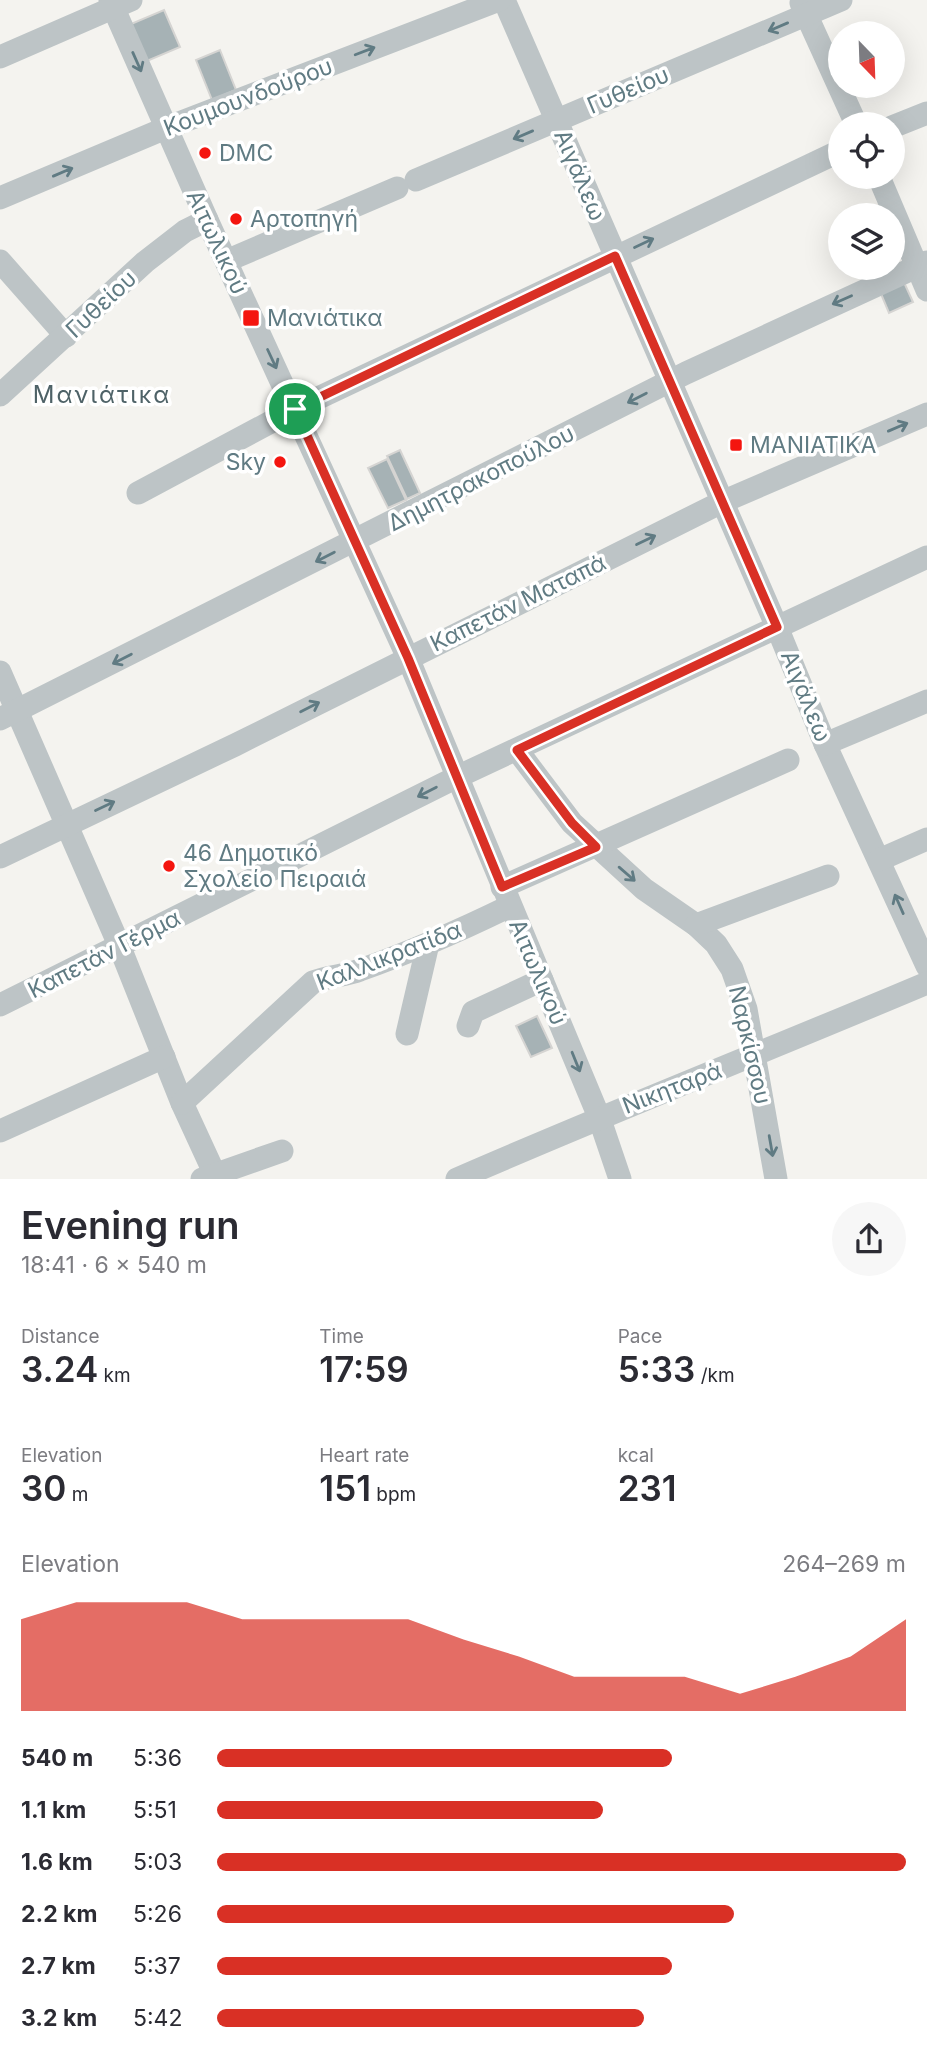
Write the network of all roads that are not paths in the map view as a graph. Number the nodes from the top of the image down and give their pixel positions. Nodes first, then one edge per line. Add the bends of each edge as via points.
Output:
1 (499, 0) edge
2 (504, 0) edge
3 (841, 0) edge
4 (118, 3) edge
5 (803, 7) edge
6 (0, 57) edge
7 (851, 112) edge
8 (927, 113) edge
9 (556, 121) junction
10 (905, 122) edge
11 (166, 128) junction
12 (828, 157) edge
13 (885, 189) edge
14 (0, 198) edge
15 (207, 220) junction
16 (615, 256) junction
17 (0, 261) edge
18 (226, 261) junction
19 (922, 264) edge
20 (927, 290) edge
21 (65, 336) junction
22 (669, 382) junction
23 (0, 395) edge
24 (295, 409) junction
25 (927, 414) edge
26 (138, 494) dead end
27 (722, 502) junction
28 (355, 542) junction
29 (927, 557) edge
30 (777, 627) junction
31 (408, 658) junction
32 (0, 672) edge
33 (927, 701) edge
34 (9, 716) edge
35 (825, 744) junction
36 (517, 750) junction
37 (788, 760) dead end
38 (457, 777) junction
39 (66, 824) junction
40 (927, 839) edge
41 (596, 847) junction
42 (0, 857) edge
43 (879, 860) junction
44 (828, 876) dead end
45 (506, 896) junction
46 (696, 925) junction
47 (428, 944) junction
48 (119, 946) junction
49 (927, 966) edge
50 (542, 980) junction
51 (927, 983) edge
52 (0, 1005) edge
53 (468, 1026) dead end
54 (407, 1034) dead end
55 (755, 1056) junction
56 (164, 1057) junction
57 (182, 1103) junction
58 (599, 1117) junction
59 (0, 1131) edge
60 (282, 1151) dead end
61 (212, 1177) edge
62 (457, 1179) edge
63 (620, 1179) edge
64 (776, 1179) edge

11 -> 1 street, Κουμουνδούρου
2 - 9 street, Αιγάλεω
3 - 5 street, Γυθείου
4 - 6 street
4 -> 11 street, Αιτωλικού
5 - 7 street
5 -> 9 street, Γυθείου
8 - 10 street
9 - 16 street, Αιγάλεω
9 -> 18 street, Γυθείου
14 -> 11 street, Κουμουνδούρου
11 - 15 street, Αιτωλικού
16 -> 12 street
13 - 19 street
15 - 18 street, Αιτωλικού
15 - 21 street, Γυθείου via 167,244
16 - 22 street, Αιγάλεω
16 - 24 street
17 - 21 street
18 -> 24 street, Αιτωλικού
19 - 20 street
19 -> 22 street, Δημητρακοπούλου
21 - 23 street, Γυθείου
22 - 27 street, Αιγάλεω
22 -> 28 street, Δημητρακοπούλου
24 - 26 street
24 - 28 street, Αιτωλικού
27 -> 25 street, Καπετάν Ματαπά
27 - 30 street, Αιγάλεω
31 -> 27 street, Καπετάν Ματαπά
28 - 31 street, Αιτωλικού
28 -> 34 street, Δημητρακοπούλου
29 - 30 street, Καπετάν Γέρμα
30 - 35 street, Αιγάλεω
30 - 36 street, Καπετάν Γέρμα
31 - 38 street, Αιτωλικού
39 -> 31 street, Καπετάν Ματαπά
32 - 34 street
33 - 35 street
34 - 39 street
35 - 43 street, Αιγάλεω
36 - 38 street, Καπετάν Γέρμα
36 - 41 street, Ναρκίσσου
37 - 41 street, Καλλικρατίδα
38 - 45 street, Αιτωλικού
38 -> 48 street, Καπετάν Γέρμα
39 - 42 street, Καπετάν Ματαπά
39 - 48 street
40 - 43 street
41 - 45 street, Καλλικρατίδα
41 -> 46 street, Ναρκίσσου via 644,889
49 -> 43 street, Αιγάλεω
44 - 46 street
45 - 47 street, Καλλικρατίδα
45 - 50 street, Αιτωλικού
46 - 55 street, Ναρκίσσου via 732,969
47 - 54 street
47 - 57 street, Καλλικρατίδα via 357,972 313,982
48 - 52 street, Καπετάν Γέρμα
48 - 56 street
50 - 53 street via 473,1013
50 -> 58 street, Αιτωλικού
51 - 55 street, Νικηταρά
55 - 58 street, Νικηταρά
55 -> 64 street, Ναρκίσσου
56 - 57 street
56 - 59 street
57 - 61 street
58 - 62 street, Νικηταρά
58 - 63 street, Αιτωλικού
60 - 61 street

